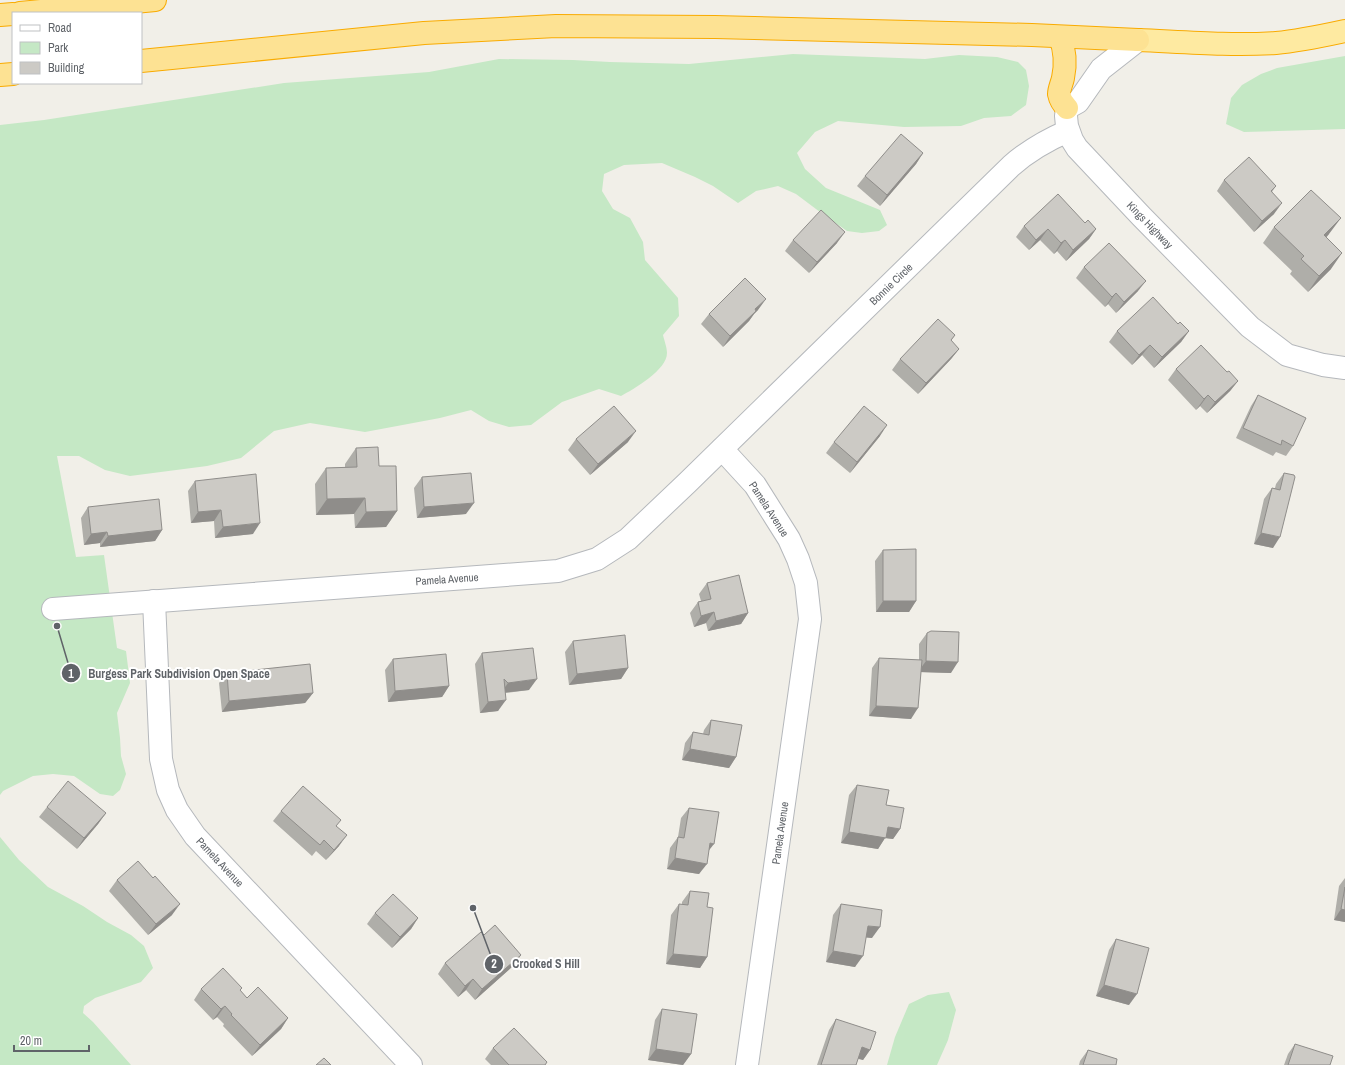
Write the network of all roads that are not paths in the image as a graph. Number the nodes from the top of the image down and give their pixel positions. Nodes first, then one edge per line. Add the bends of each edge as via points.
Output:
1 (155, 0) edge
2 (30, 12) edge
3 (12, 14) edge
4 (0, 15) edge
5 (1345, 31) edge
6 (1060, 36) junction
7 (1138, 40) junction
8 (142, 61) edge
9 (12, 74) edge
10 (0, 75) edge
11 (1067, 108) junction
12 (1068, 131) junction
13 (1345, 368) edge
14 (722, 449) junction
15 (154, 601) junction
16 (53, 609) dead end
17 (411, 1065) edge
18 (747, 1065) edge

1 - 2 highway
3 - 4 highway
5 - 7 highway via 1294,41 1257,44
6 - 7 highway
6 - 8 highway via 715,27 556,26 424,33
6 - 11 highway via 1065,60 1059,93
7 - 11 street via 1108,62 1078,102
9 - 10 highway
11 - 12 street, Kings Highway
12 - 13 street, Kings Highway via 1077,148 1250,327 1287,354 1323,365
12 - 14 street, Bonnie Circle via 1044,142 1011,166
14 - 15 street, Pamela Avenue via 628,539 597,559 558,571
14 - 18 street, Pamela Avenue via 755,485 789,538 806,583 810,619
15 - 16 street, Pamela Avenue
15 - 17 street, Pamela Avenue via 161,759 168,790 177,810 195,836

